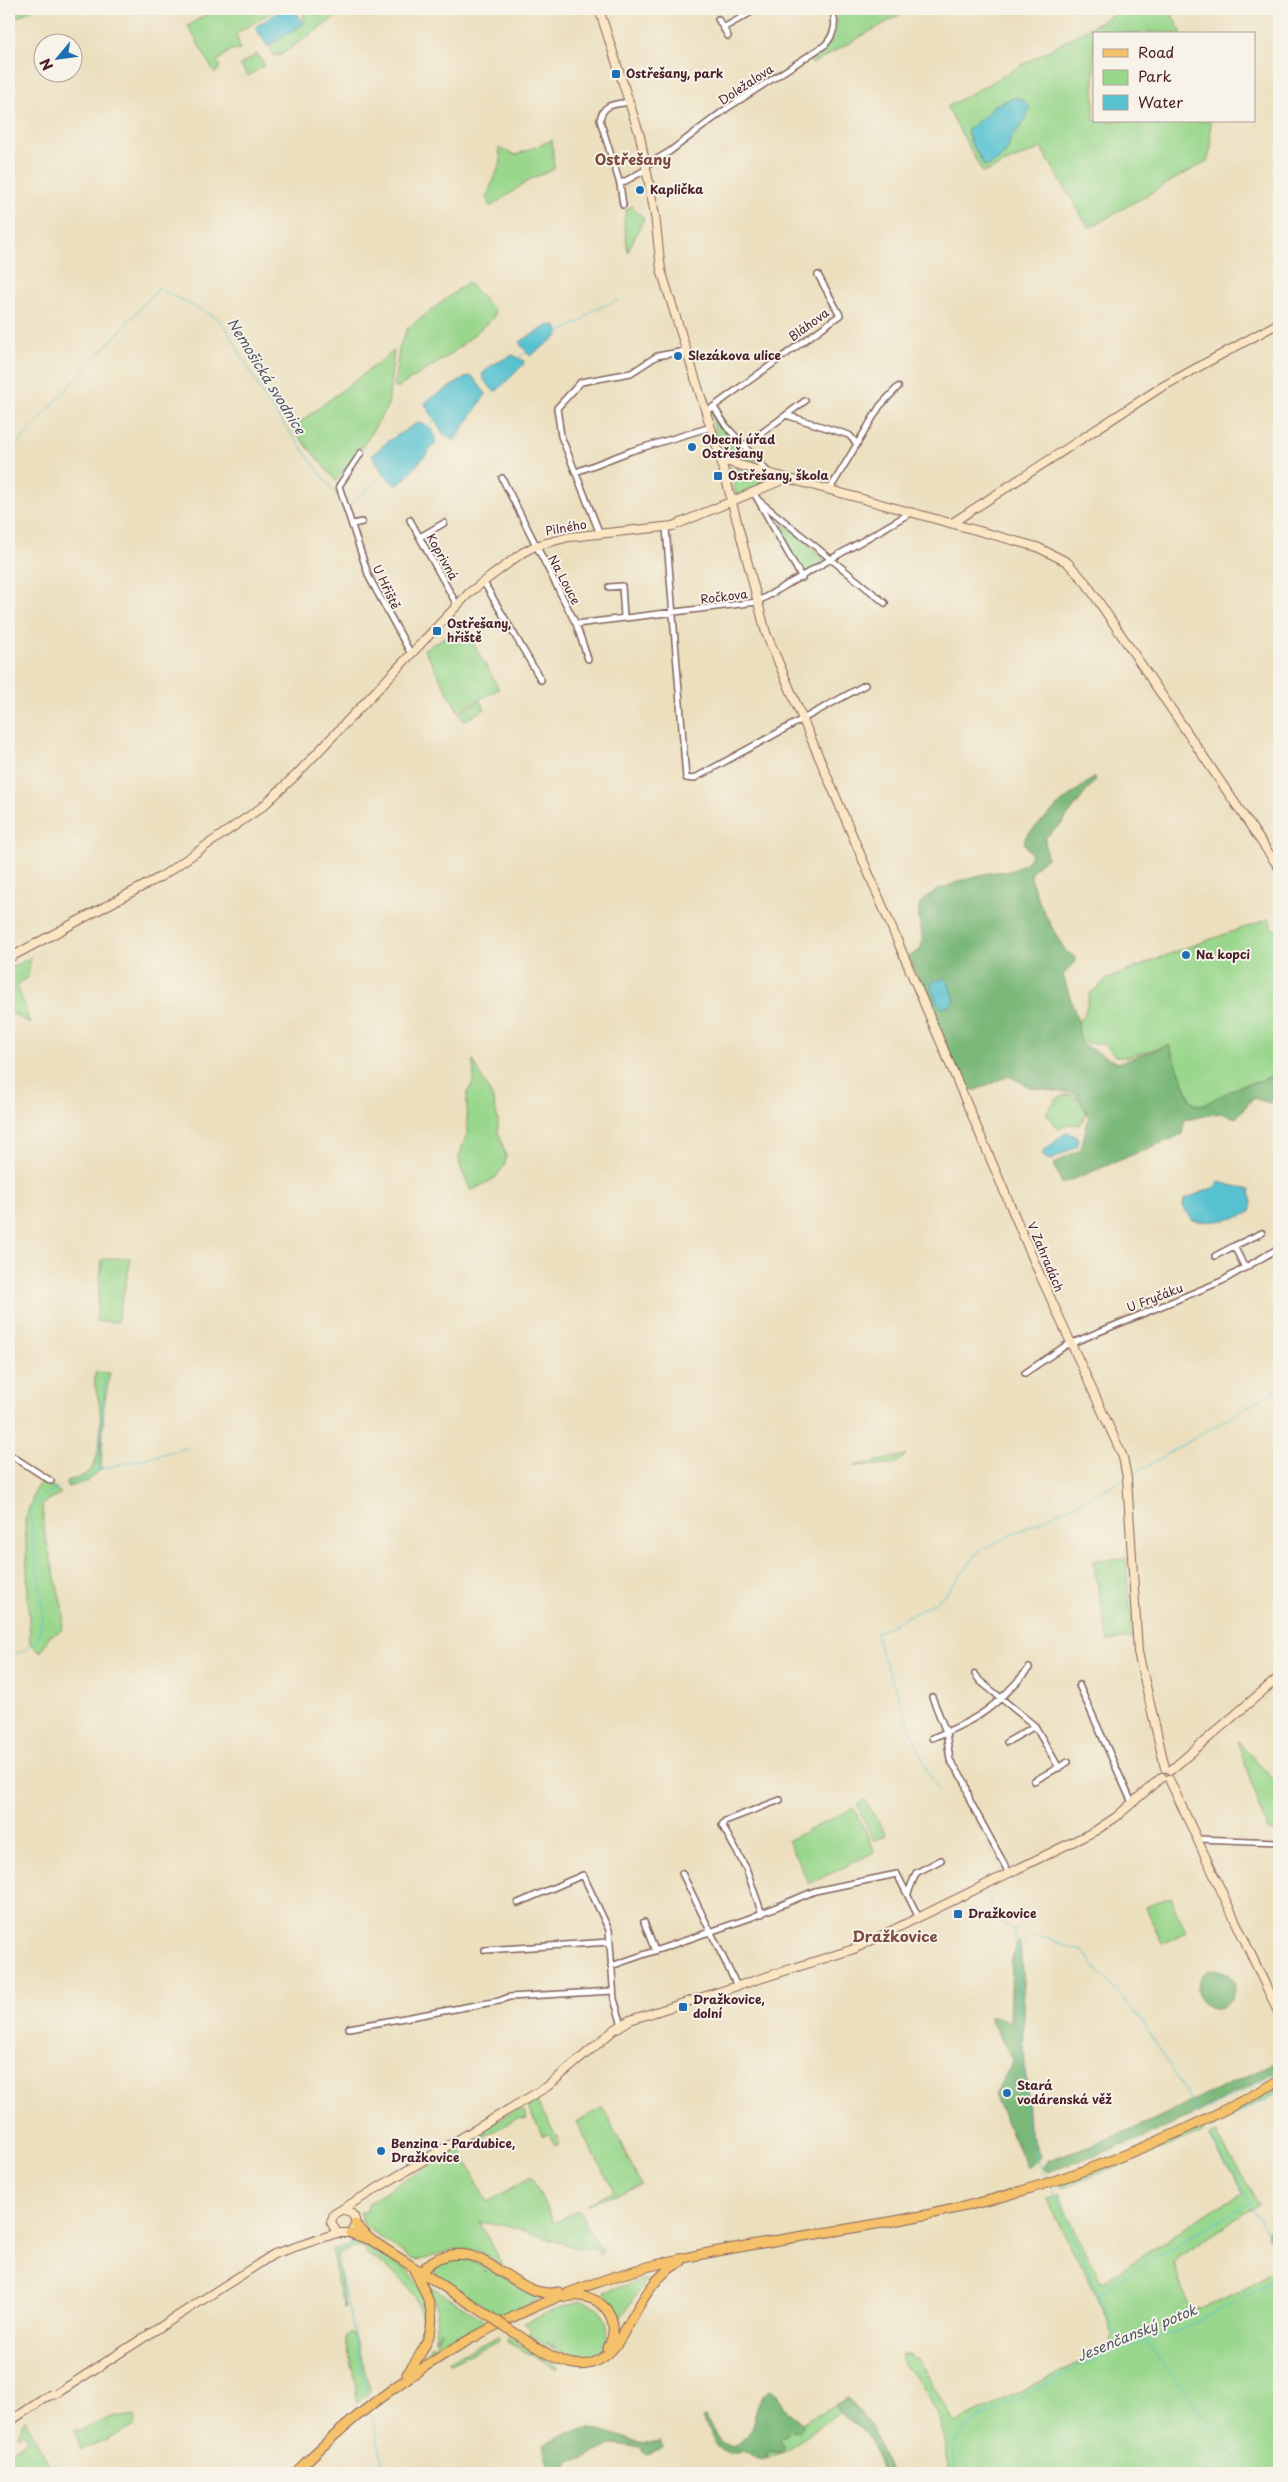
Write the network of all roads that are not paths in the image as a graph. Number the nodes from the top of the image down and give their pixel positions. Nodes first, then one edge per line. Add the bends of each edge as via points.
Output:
1 (599, 9) edge
2 (758, 9) edge
3 (832, 9) edge
4 (718, 19) dead end
5 (723, 28) junction
6 (728, 36) dead end
7 (631, 102) junction
8 (647, 167) junction
9 (620, 184) junction
10 (623, 205) dead end
11 (818, 276) dead end
12 (1279, 323) edge
13 (685, 351) junction
14 (898, 387) dead end
15 (805, 401) dead end
16 (714, 407) junction
17 (706, 412) junction
18 (786, 415) junction
19 (711, 427) junction
20 (856, 444) junction
21 (744, 446) junction
22 (361, 453) dead end
23 (721, 460) junction
24 (576, 472) junction
25 (769, 473) junction
26 (502, 478) dead end
27 (787, 478) junction
28 (830, 489) junction
29 (756, 497) junction
30 (732, 503) junction
31 (912, 512) junction
32 (410, 520) dead end
33 (362, 522) dead end
34 (444, 523) dead end
35 (952, 523) junction
36 (353, 524) junction
37 (666, 528) junction
38 (600, 534) junction
39 (420, 537) junction
40 (535, 546) junction
41 (831, 560) junction
42 (802, 578) junction
43 (483, 581) junction
44 (609, 587) dead end
45 (757, 602) junction
46 (885, 603) dead end
47 (458, 605) junction
48 (674, 613) junction
49 (624, 617) junction
50 (576, 624) junction
51 (411, 654) junction
52 (588, 659) dead end
53 (541, 680) dead end
54 (865, 685) dead end
55 (803, 719) junction
56 (1279, 868) edge
57 (9, 958) edge
58 (1262, 1233) dead end
59 (1234, 1246) junction
60 (1279, 1248) edge
61 (1215, 1256) dead end
62 (1245, 1268) junction
63 (1071, 1344) junction
64 (1025, 1373) dead end
65 (9, 1454) edge
66 (51, 1481) dead end
67 (1029, 1668) dead end
68 (975, 1674) dead end
69 (1279, 1676) edge
70 (1079, 1685) dead end
71 (932, 1697) dead end
72 (1002, 1699) junction
73 (1034, 1726) junction
74 (946, 1732) junction
75 (932, 1738) dead end
76 (1007, 1742) dead end
77 (1068, 1762) dead end
78 (1059, 1768) junction
79 (1168, 1769) junction
80 (1166, 1778) junction
81 (1034, 1781) dead end
82 (780, 1800) dead end
83 (1132, 1803) junction
84 (1198, 1839) junction
85 (1279, 1842) edge
86 (941, 1860) dead end
87 (682, 1873) dead end
88 (1009, 1873) junction
89 (908, 1893) junction
90 (518, 1902) dead end
91 (762, 1914) junction
92 (919, 1918) junction
93 (644, 1922) dead end
94 (712, 1932) junction
95 (610, 1942) junction
96 (485, 1950) dead end
97 (655, 1951) junction
98 (611, 1966) junction
99 (736, 1986) junction
100 (613, 1990) junction
101 (1279, 2014) edge
102 (622, 2025) junction
103 (349, 2028) dead end
104 (1279, 2081) edge
105 (362, 2198) junction
106 (344, 2210) junction
107 (353, 2215) junction
108 (356, 2224) junction
109 (331, 2226) junction
110 (337, 2233) junction
111 (350, 2233) junction
112 (320, 2237) junction
113 (370, 2240) junction
114 (701, 2255) junction
115 (413, 2268) junction
116 (421, 2273) junction
117 (582, 2287) junction
118 (545, 2301) junction
119 (598, 2360) junction
120 (91, 2370) junction
121 (402, 2381) junction
122 (49, 2396) junction
123 (9, 2422) edge
124 (295, 2473) edge

1 - 7 street, V Zahradách
2 - 5 street
3 - 8 street, Doležalova via 835,26 825,45
4 - 5 street
5 - 6 street
7 - 8 street, V Zahradách
7 - 9 street via 608,106 600,120
8 - 9 street, Doležalova
8 - 13 street, V Zahradách via 661,270
9 - 10 street
11 - 16 street, Bláhova via 840,315
12 - 35 street via 1160,388
13 - 17 street, V Zahradách
13 - 24 street via 657,356 631,373 576,385 557,412 561,436
14 - 20 street via 880,406
15 - 18 street
16 - 17 street, Bláhova
16 - 21 street
17 - 19 street, V Zahradách
18 - 20 street via 849,435
18 - 21 street
19 - 23 street, V Zahradách
19 - 24 street via 631,451
20 - 28 street
21 - 25 street
22 - 36 street, U Hřiště via 339,486
23 - 25 street
23 - 30 street, V Zahradách
24 - 38 street
25 - 27 street
26 - 40 street, Na Louce
27 - 28 street
27 - 29 street, Pilného
28 - 31 street
29 - 30 street, Pilného
29 - 41 street
29 - 42 street
30 - 37 street, Pilného
30 - 45 street, V Zahradách
31 - 35 street
31 - 41 street, Ročkova
32 - 39 street, Koprivná
33 - 36 street
34 - 39 street
35 - 56 street via 1037,547 1060,557 1077,571
36 - 51 street, U Hřiště via 369,577
37 - 38 street, Pilného
37 - 48 street
38 - 40 street, Pilného via 569,537
39 - 47 street, Koprivná
40 - 43 street, Pilného
40 - 50 street, Na Louce
41 - 42 street, Ročkova
41 - 46 street
42 - 45 street, Ročkova
43 - 47 street, Pilného
43 - 53 street
44 - 49 street via 622,586
45 - 48 street, Ročkova
45 - 55 street, V Zahradách via 768,638
47 - 51 street, Pilného
48 - 49 street, Ročkova
48 - 55 street via 686,778 693,778
49 - 50 street, Ročkova
50 - 52 street, Na Louce
51 - 57 street, Pilného via 262,807 162,876
54 - 55 street
55 - 63 street, V Zahradách
58 - 59 street
59 - 61 street
59 - 62 street
60 - 62 street, U Fryčáku
62 - 63 street, U Fryčáku via 1222,1281
63 - 64 street, U Fryčáku
63 - 79 street, V Zahradách via 1120,1450 1127,1478 1138,1652
65 - 66 street
67 - 72 street
68 - 72 street
69 - 79 street
70 - 83 street
71 - 74 street
72 - 73 street
72 - 74 street via 978,1717
73 - 76 street
73 - 78 street
74 - 75 street
74 - 88 street via 952,1764 965,1782 970,1801
77 - 78 street
78 - 81 street
79 - 80 street via 1161,1772
80 - 83 street
80 - 84 street
82 - 91 street via 722,1825 746,1868
83 - 88 street via 1095,1831
84 - 85 street
84 - 101 street
86 - 89 street via 916,1872
87 - 94 street
88 - 92 street
89 - 91 street via 897,1874 815,1891
89 - 92 street
90 - 95 street via 583,1875 609,1930
91 - 94 street
92 - 99 street via 854,1949
93 - 97 street
94 - 97 street
94 - 99 street
95 - 96 street
95 - 98 street
97 - 98 street
98 - 100 street
99 - 102 street via 642,2015
100 - 102 street
100 - 103 street via 509,1997
102 - 105 street via 548,2086
104 - 114 main road via 1180,2132 1057,2180 929,2214
105 - 106 street
105 - 107 street
106 - 107 street
106 - 109 street via 334,2214
107 - 108 street
108 - 111 street
108 - 113 main road
109 - 110 street
109 - 112 street
110 - 111 street
110 - 112 street
111 - 113 main road
112 - 120 street via 274,2254
113 - 115 main road
114 - 117 main road via 638,2269
114 - 119 main road via 673,2266 660,2276 616,2345
115 - 116 main road
115 - 121 main road via 427,2295 431,2327 426,2348
116 - 117 main road via 437,2258 463,2254 482,2260 537,2291 553,2294
116 - 119 main road, bridge via 566,2363 584,2365
117 - 118 main road
118 - 119 main road via 584,2296 606,2307 613,2321 614,2333 608,2349
118 - 121 main road via 465,2341
120 - 122 street
120 - 122 street via 55,2389
121 - 124 main road
122 - 123 street

